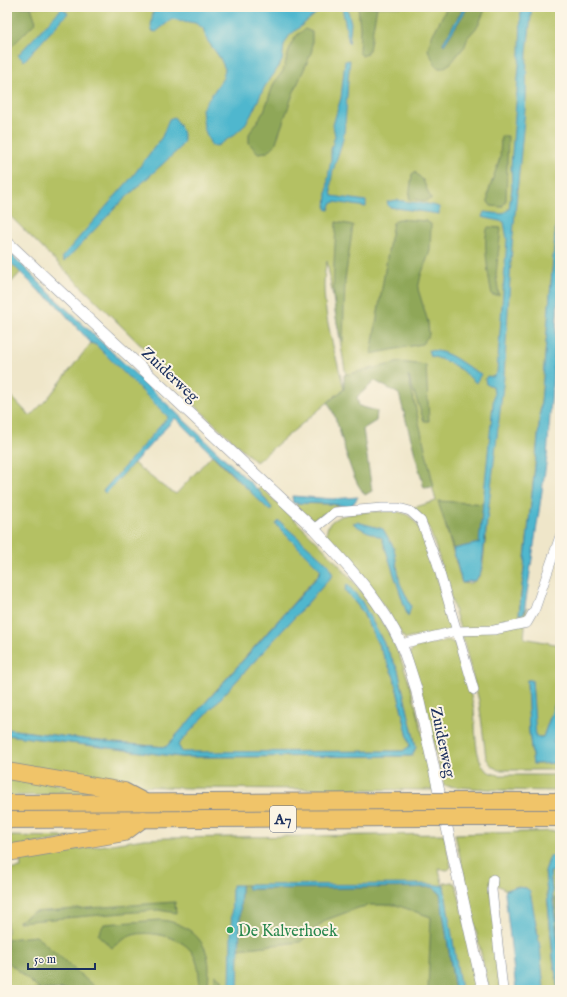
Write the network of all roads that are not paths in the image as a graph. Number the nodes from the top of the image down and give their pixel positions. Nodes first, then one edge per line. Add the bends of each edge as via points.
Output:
1 (7, 242) edge
2 (314, 529) junction
3 (560, 536) edge
4 (456, 631) junction
5 (401, 644) junction
6 (474, 690) dead end
7 (7, 771) edge
8 (560, 801) edge
9 (144, 802) junction
10 (7, 803) edge
11 (560, 818) edge
12 (143, 819) junction
13 (7, 820) edge
14 (7, 852) edge
15 (493, 879) dead end
16 (483, 990) edge
17 (503, 990) edge

1 - 2 street, Zuiderweg
2 - 4 street via 335,512 382,508 410,511 421,521 424,528 437,563
2 - 5 street, Zuiderweg via 371,595
3 - 4 street via 536,609 527,622 494,630
4 - 5 street
4 - 6 street
5 - 16 street, Zuiderweg via 416,688
7 - 9 highway, A7 via 124,791
8 - 9 highway, A7, bridge
9 - 10 highway, A7
11 - 12 highway, A7, bridge
12 - 13 highway, A7
12 - 14 highway via 124,833
15 - 17 street

